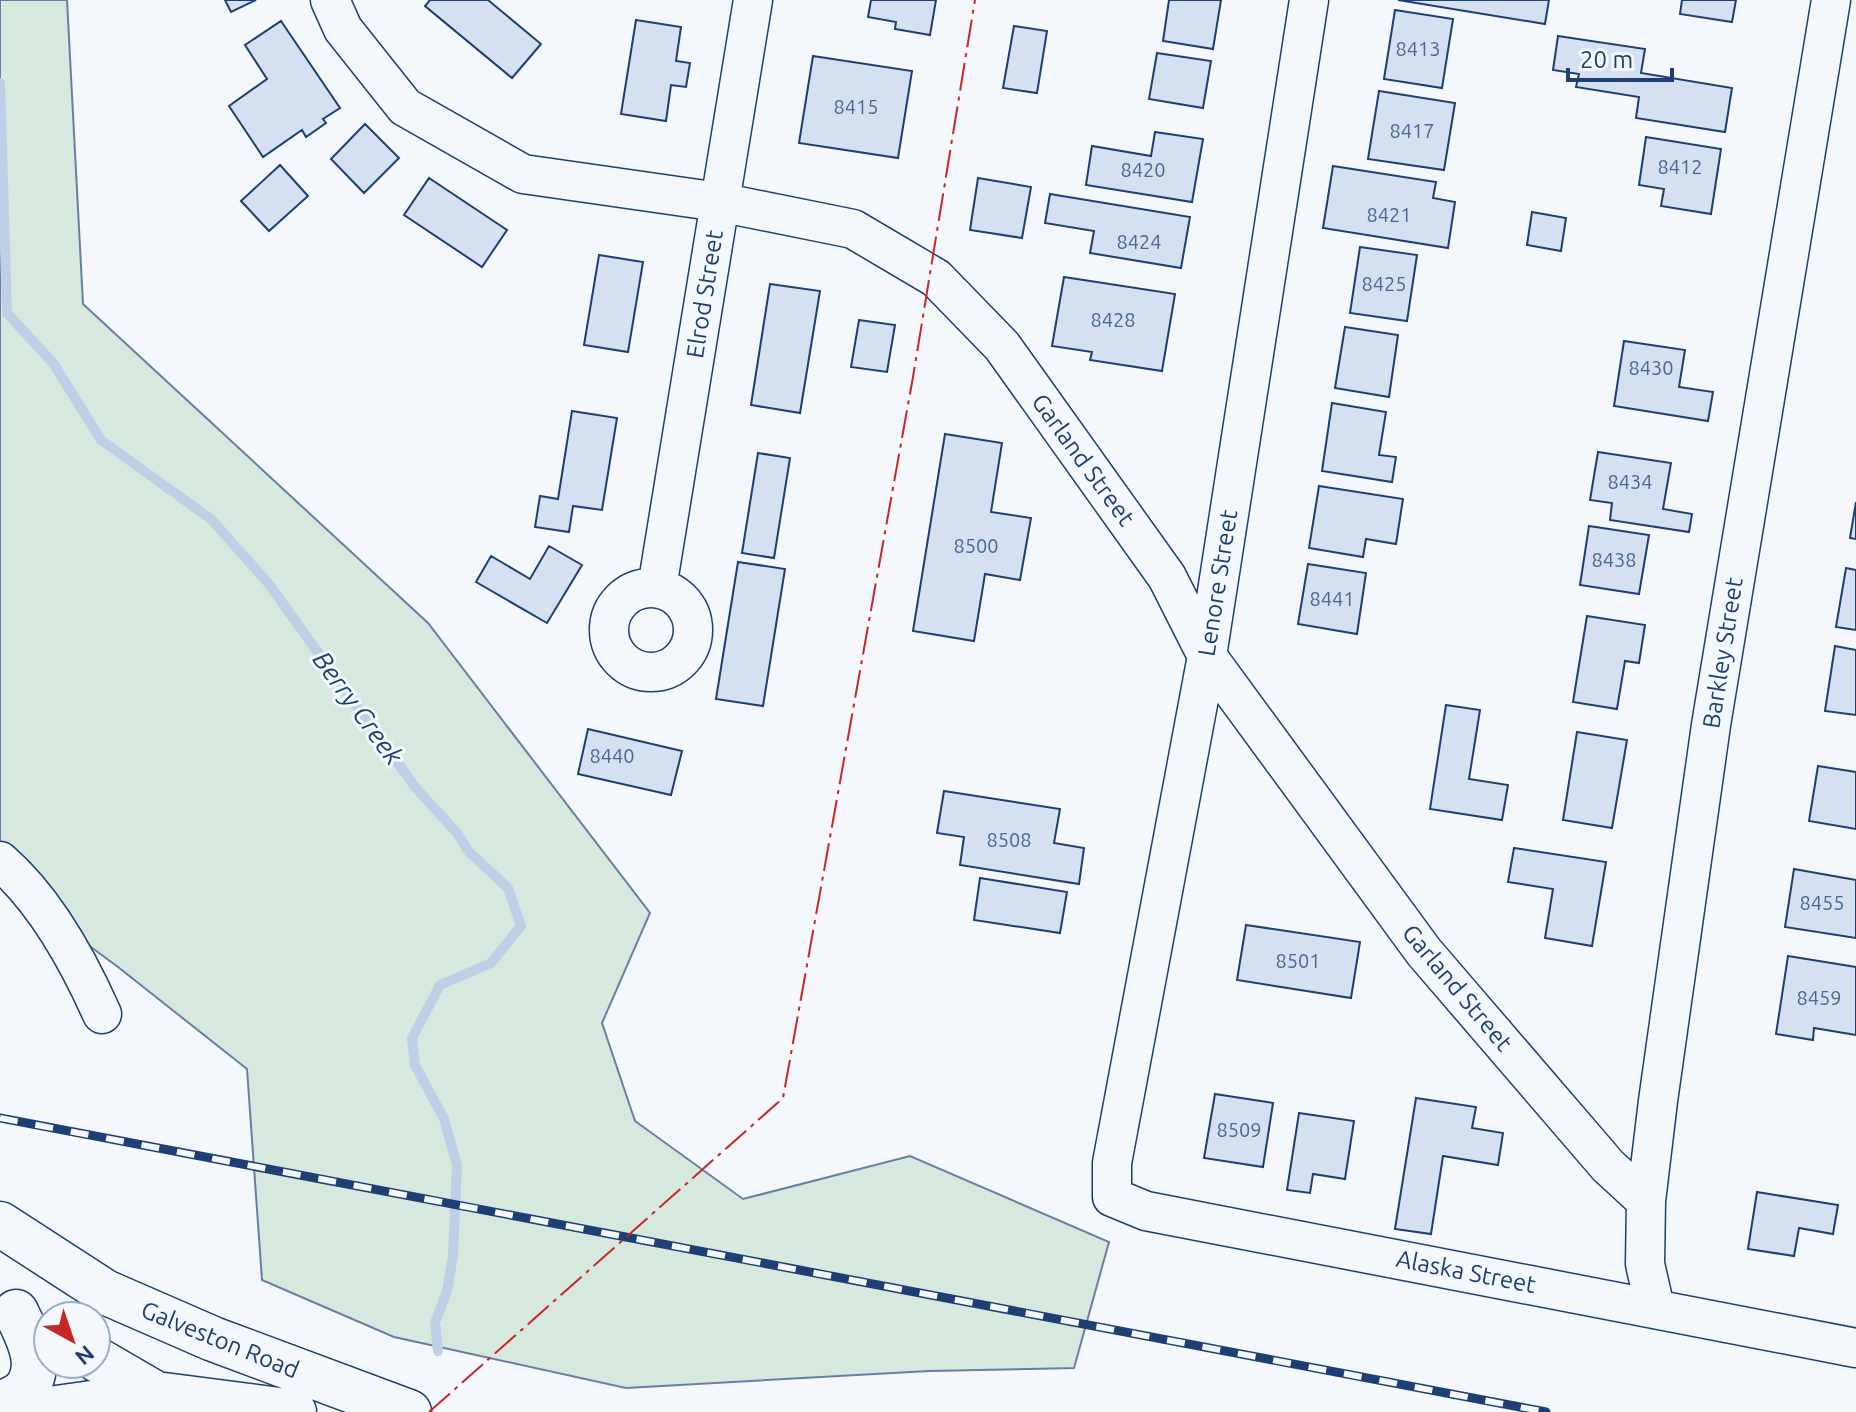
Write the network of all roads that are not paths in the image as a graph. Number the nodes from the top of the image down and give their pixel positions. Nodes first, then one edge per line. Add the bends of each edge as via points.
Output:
1 (330, 0) edge
2 (753, 0) edge
3 (1309, 0) edge
4 (1831, 0) edge
5 (719, 202) junction
6 (657, 588) dead end
7 (1207, 656) junction
8 (0, 861) edge
9 (102, 1014) dead end
10 (1112, 1163) joint
11 (1646, 1201) junction
12 (0, 1224) edge
13 (1655, 1308) junction
14 (21, 1314) edge
15 (1856, 1348) edge
16 (112, 1368) edge
17 (174, 1403) edge
18 (0, 1405) edge
19 (28, 1412) edge
20 (294, 1412) edge
21 (409, 1412) edge

1 - 5 street, Garland Street via 343,29 405,107 523,174
2 - 5 street, Elrod Street
3 - 7 street, Lenore Street
4 - 11 street, Barkley Street via 1711,725
5 - 6 street, Elrod Street
5 - 7 street, Garland Street via 853,229 936,278 1002,346 1167,577
7 - 10 street, Lenore Street
7 - 11 street, Garland Street via 1424,952 1608,1166
8 - 9 street via 48,916
10 - 13 street, Alaska Street via 1112,1197 1146,1211
11 - 13 street, Barkley Street via 1645,1264
12 - 21 main road, Galveston Road via 105,1292 213,1339
13 - 15 street, Alaska Street
14 - 18 main road via 33,1349 32,1372 22,1392
16 - 17 main road
17 - 19 main road
17 - 20 main road

